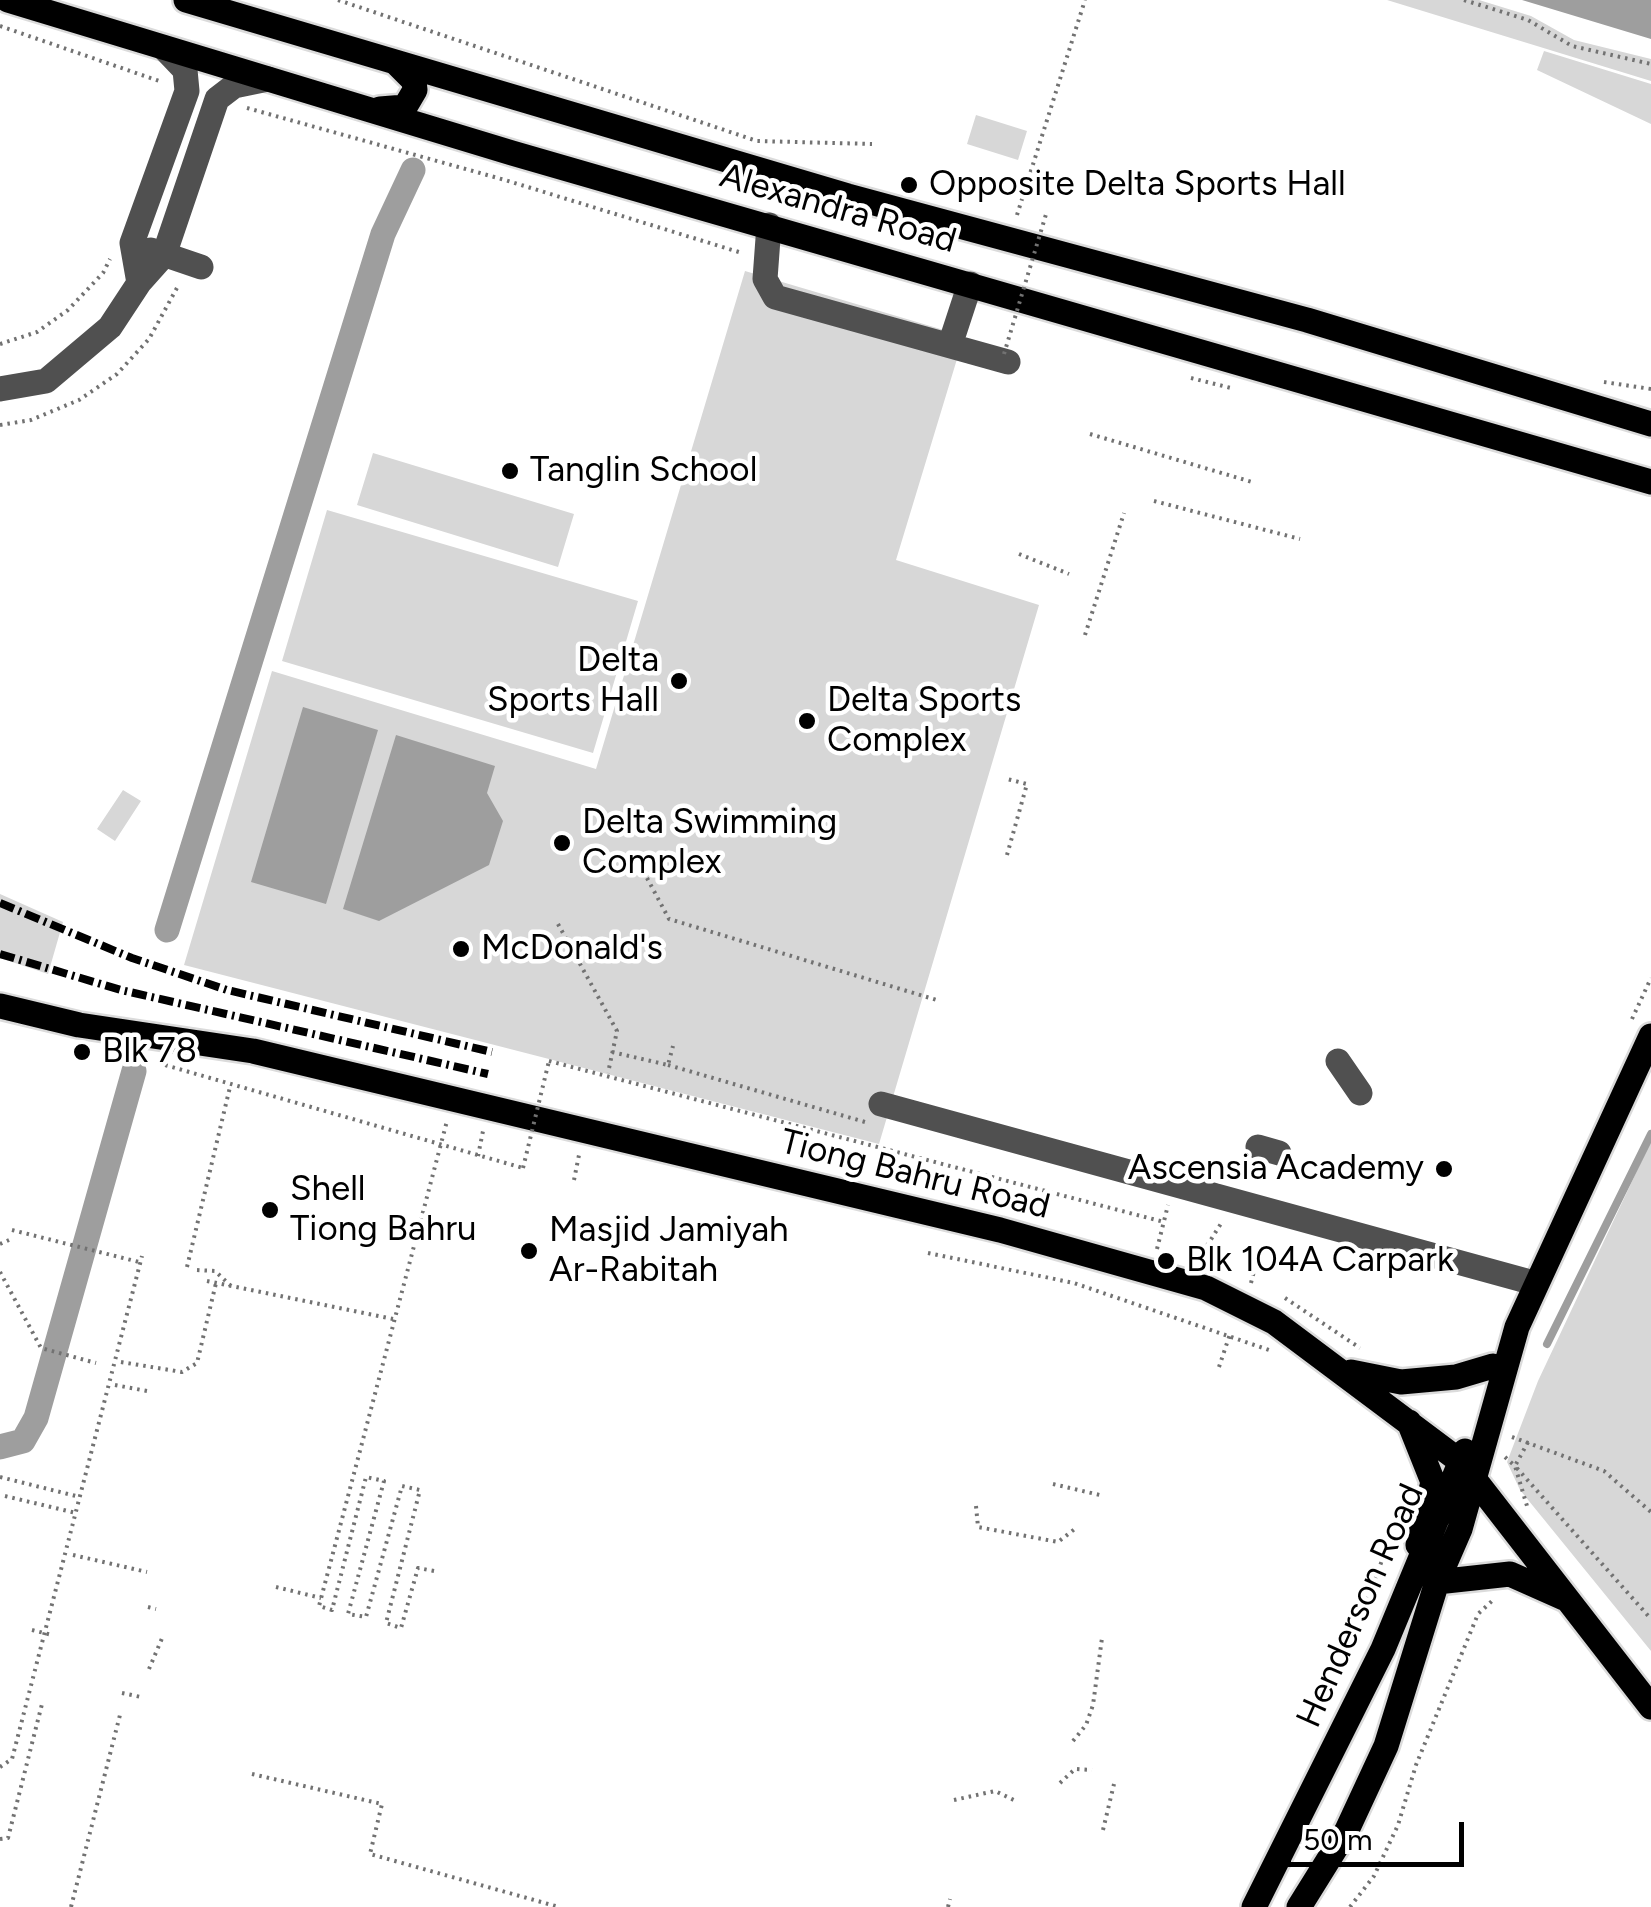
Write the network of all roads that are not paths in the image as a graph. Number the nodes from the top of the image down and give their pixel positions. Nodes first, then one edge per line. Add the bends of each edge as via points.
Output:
1 (8, 0) edge
2 (193, 1) edge
3 (164, 48) junction
4 (392, 60) junction
5 (268, 79) junction
6 (375, 109) junction
7 (769, 224) junction
8 (132, 244) junction
9 (184, 262) junction
10 (139, 282) junction
11 (970, 284) junction
12 (950, 345) junction
13 (1006, 358) road end
14 (0, 389) edge
15 (1651, 424) edge
16 (1651, 482) edge
17 (0, 1006) edge
18 (1651, 1036) edge
19 (1338, 1061) dead end
20 (1360, 1093) dead end
21 (882, 1104) road end
22 (1534, 1283) junction
23 (1517, 1328) junction
24 (1493, 1366) junction
25 (1341, 1370) junction
26 (1410, 1422) junction
27 (1468, 1470) junction
28 (1437, 1582) junction
29 (1572, 1602) junction
30 (1384, 1649) junction
31 (1651, 1707) edge
32 (1254, 1907) edge
33 (1299, 1907) edge

1 - 3 main road, Alexandra Road
2 - 4 main road, Alexandra Road
3 - 5 main road, Alexandra Road
3 - 8 street via 185,70 187,91
4 - 6 main road via 414,90 404,106
4 - 15 main road, Alexandra Road
5 - 6 main road, Alexandra Road
5 - 9 street via 234,86 217,100
6 - 7 main road, Alexandra Road
7 - 11 main road, Alexandra Road
7 - 12 street via 767,289 775,296
8 - 9 street
8 - 10 street
9 - 10 street
10 - 14 street via 110,327 80,356 46,381
11 - 12 street
11 - 16 main road, Alexandra Road
12 - 13 street
17 - 25 main road, Tiong Bahru Road via 253,1051 1154,1270 1244,1304
18 - 22 main road, Henderson Road
19 - 20 street
21 - 22 street via 1138,1165 1236,1202
22 - 23 main road, Henderson Road
23 - 24 main road, Henderson Road
23 - 27 main road, Henderson Road
24 - 25 main road via 1401,1382
24 - 27 main road, Henderson Road
25 - 26 main road, Tiong Bahru Road
26 - 27 main road, Tiong Bahru Road
26 - 30 main road via 1433,1482
27 - 28 main road, Henderson Road
27 - 29 main road, Tiong Bahru Road
27 - 30 main road, Henderson Road
28 - 29 main road via 1510,1574
28 - 33 main road, Henderson Road via 1386,1746 1347,1830
29 - 31 main road, Tiong Bahru Road
30 - 32 main road, Henderson Road

